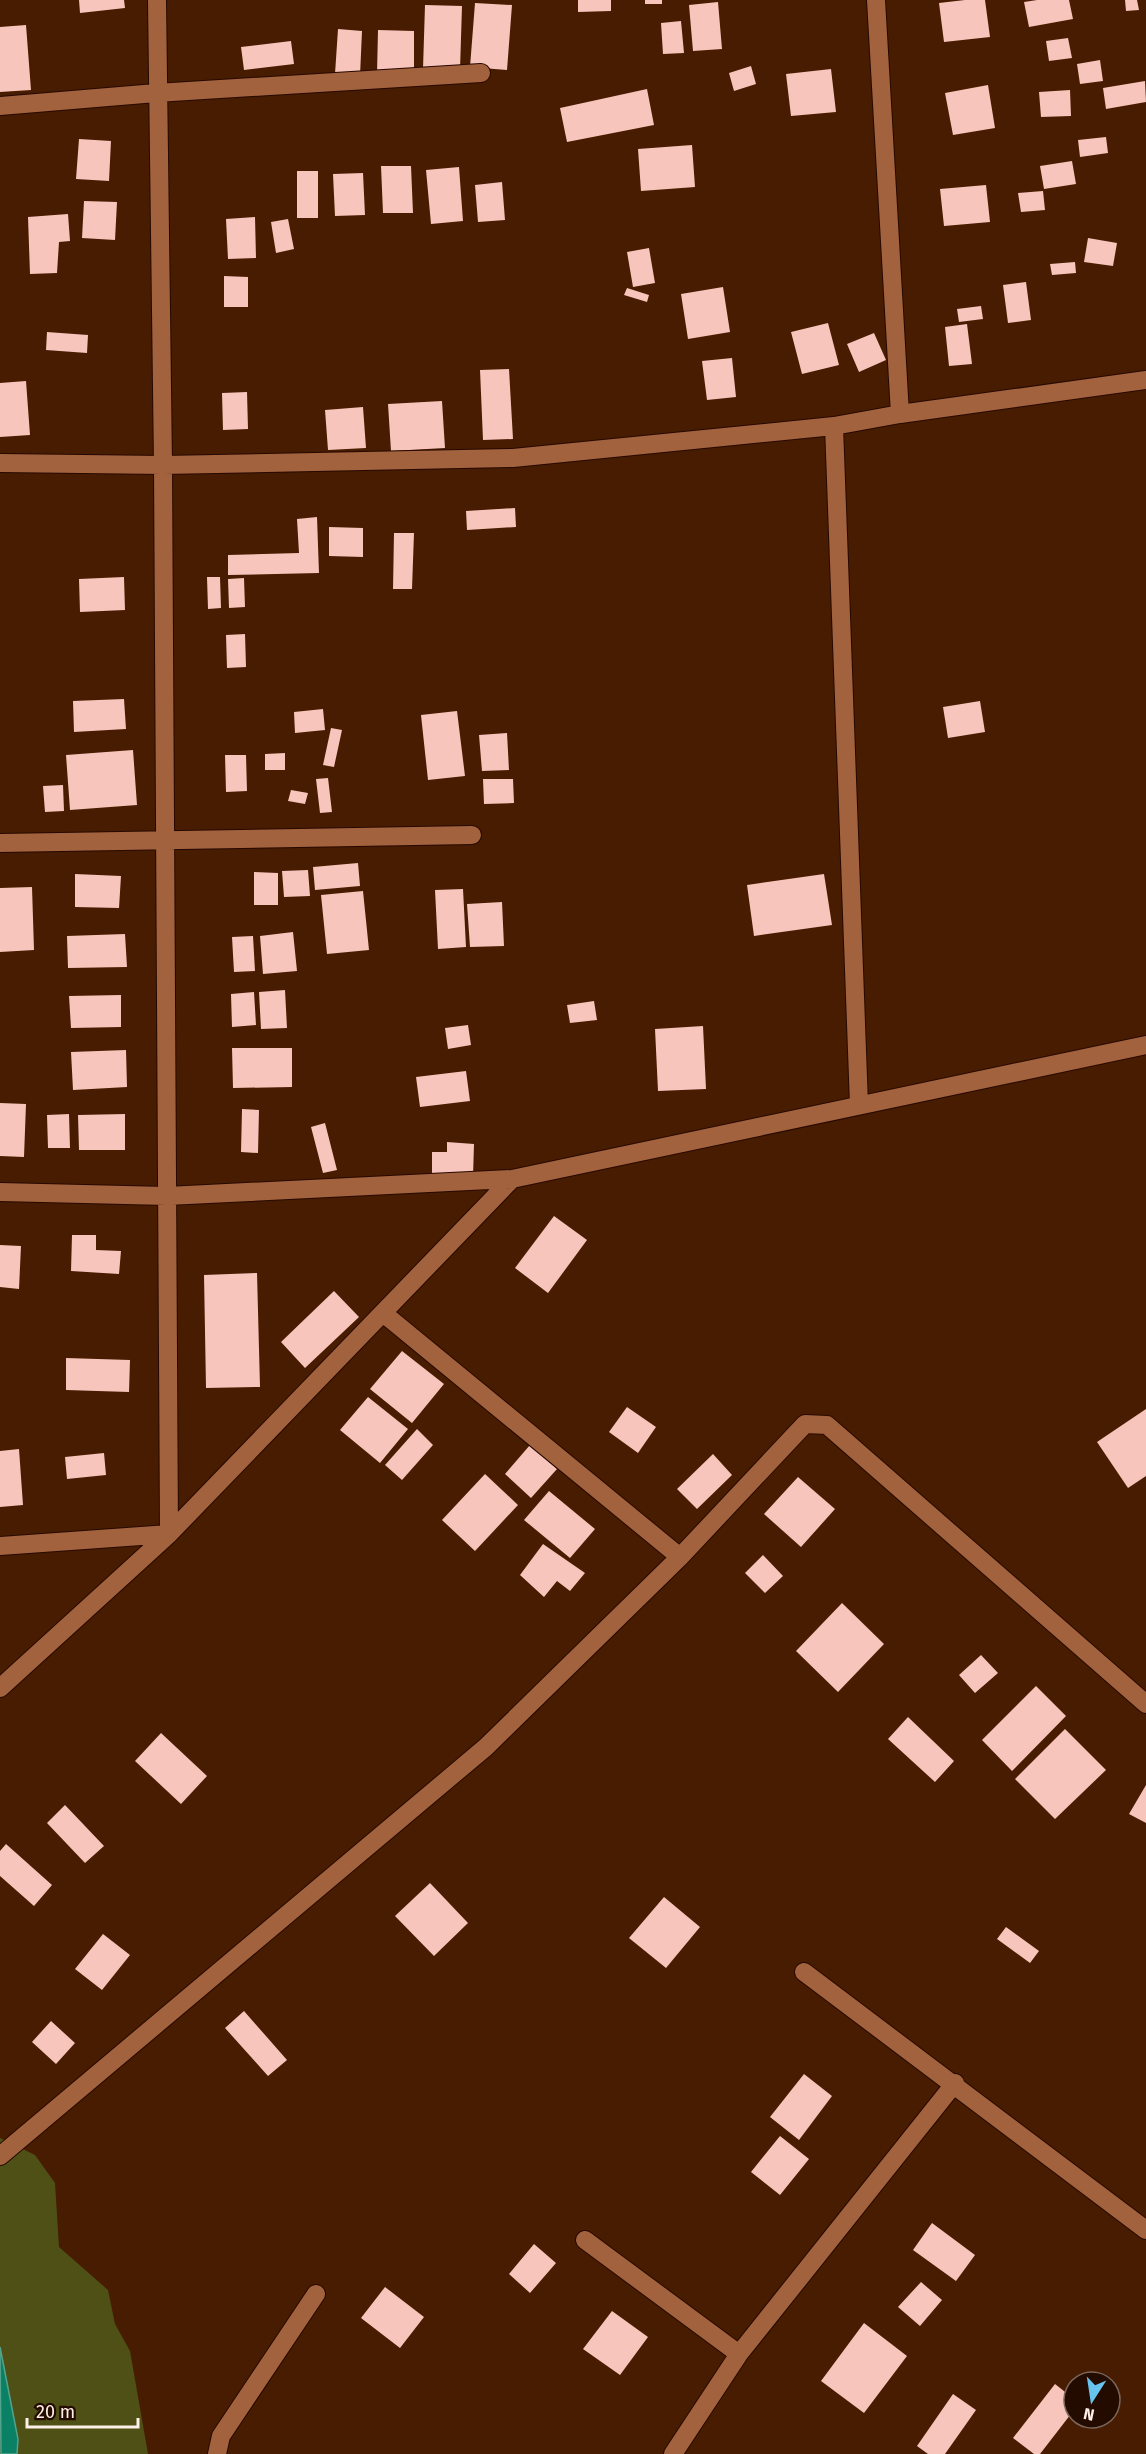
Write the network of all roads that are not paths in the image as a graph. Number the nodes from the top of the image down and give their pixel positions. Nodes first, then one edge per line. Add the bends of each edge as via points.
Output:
1 (157, 0) edge
2 (876, 0) edge
3 (481, 73) dead end
4 (156, 93) junction
5 (0, 106) edge
6 (1146, 380) edge
7 (900, 414) junction
8 (834, 426) junction
9 (0, 463) edge
10 (163, 465) junction
11 (472, 835) dead end
12 (165, 841) junction
13 (0, 843) edge
14 (1146, 1045) edge
15 (859, 1105) junction
16 (512, 1179) junction
17 (0, 1192) edge
18 (167, 1196) junction
19 (383, 1313) junction
20 (169, 1534) junction
21 (0, 1546) edge
22 (680, 1557) junction
23 (0, 1688) edge
24 (1146, 1704) edge
25 (804, 1972) dead end
26 (955, 2083) junction
27 (0, 2156) edge
28 (1146, 2229) edge
29 (585, 2240) dead end
30 (316, 2294) dead end
31 (739, 2354) junction
32 (217, 2454) edge
33 (673, 2454) edge

1 - 4 street
2 - 7 street
3 - 4 street
4 - 5 street
4 - 10 street
6 - 7 street
7 - 8 street
8 - 10 street via 513,458
8 - 15 street
9 - 10 street
10 - 12 street
11 - 12 street
12 - 13 street
12 - 18 street
14 - 15 street
15 - 16 street
16 - 18 street
16 - 19 street
17 - 18 street
18 - 20 street
19 - 20 street
19 - 22 street
20 - 21 street
20 - 23 street
22 - 24 street via 805,1424 827,1425
22 - 27 street via 486,1747
25 - 26 street
26 - 28 street
26 - 31 street
29 - 31 street
30 - 32 street via 221,2436
31 - 33 street

